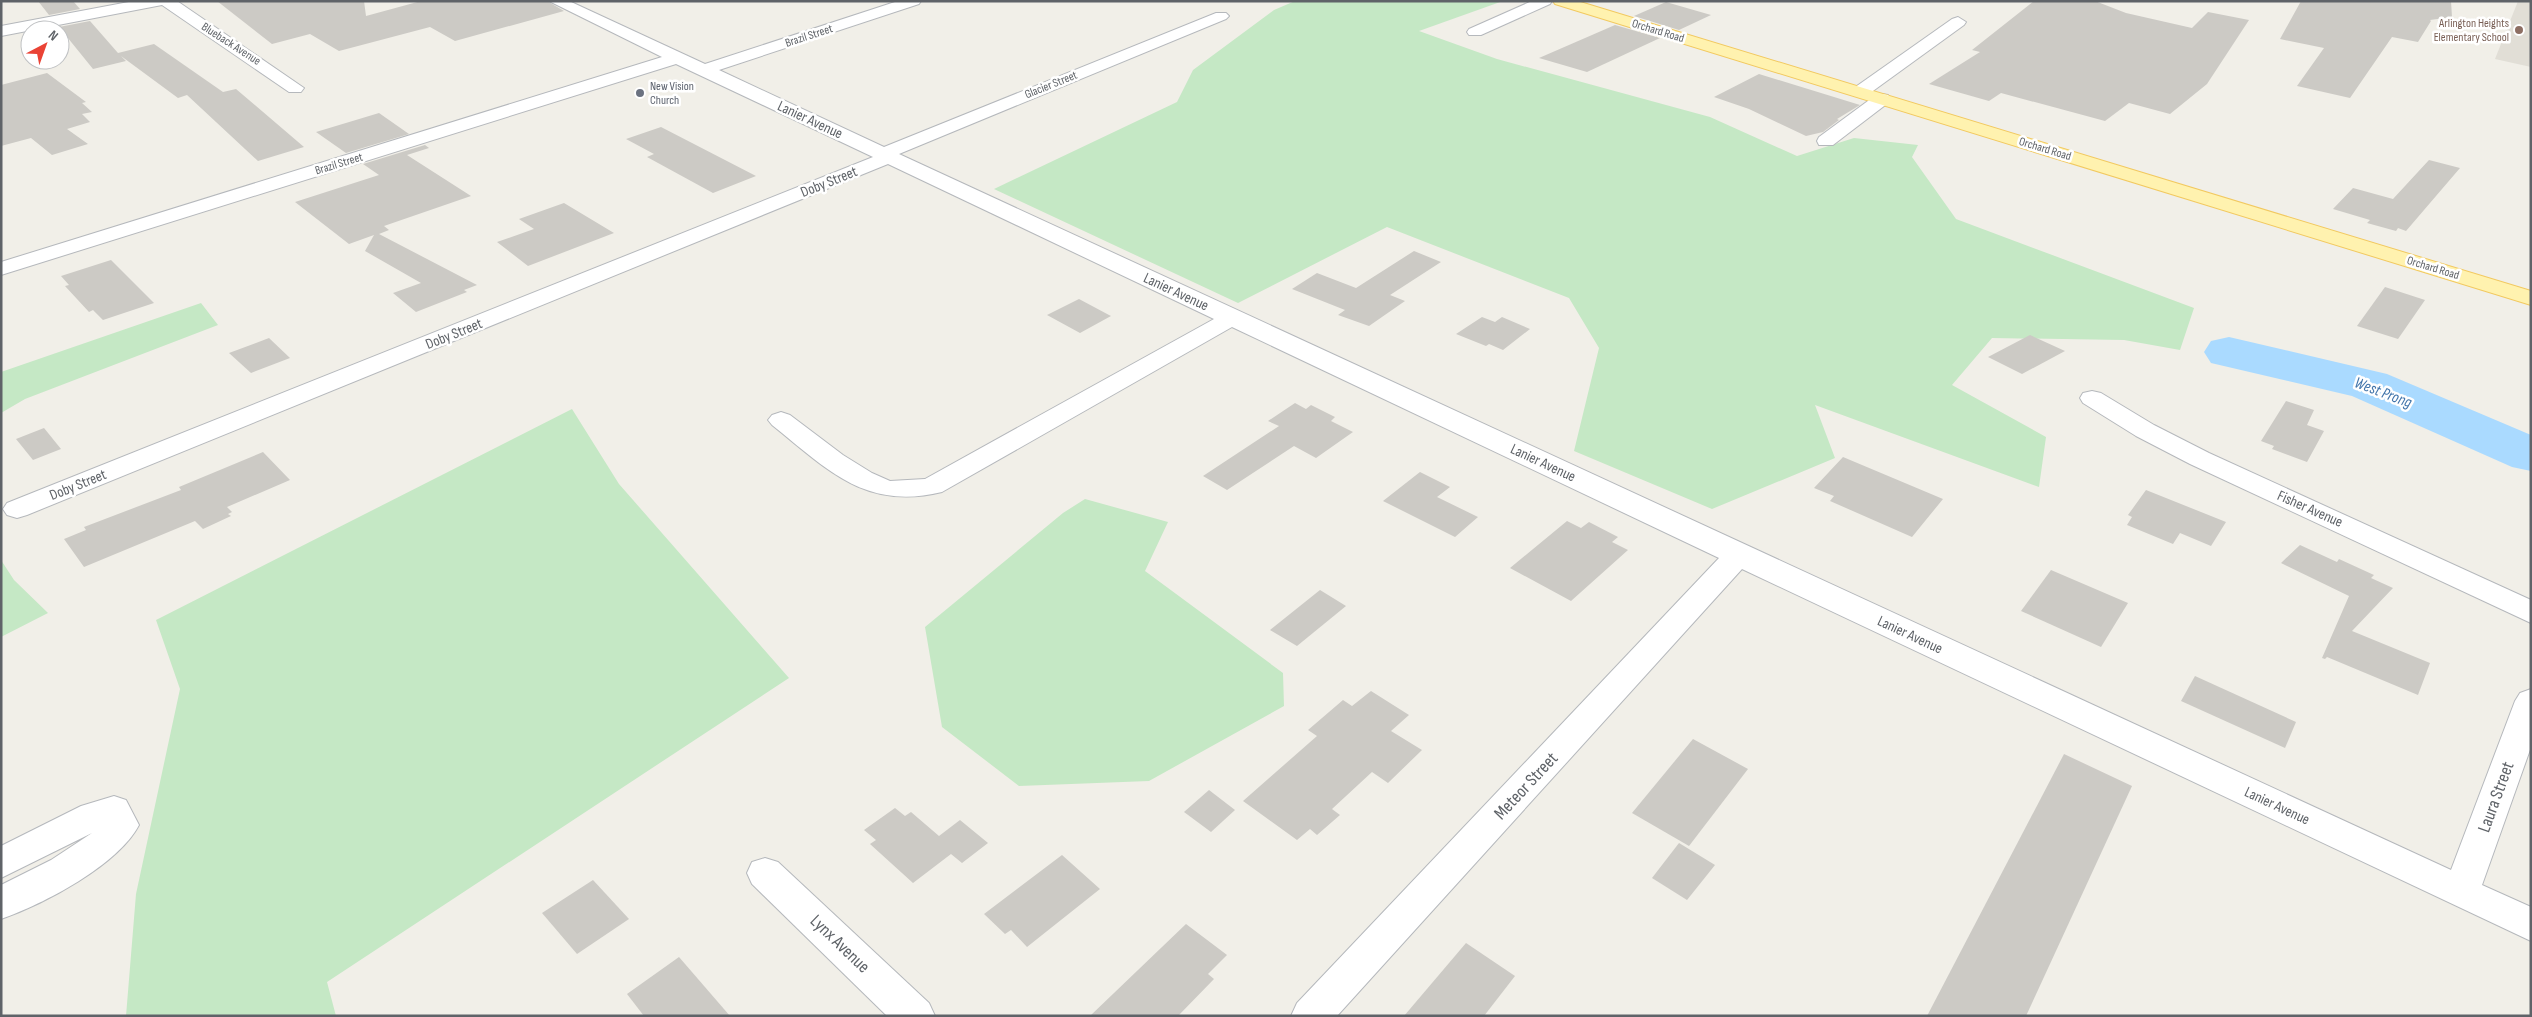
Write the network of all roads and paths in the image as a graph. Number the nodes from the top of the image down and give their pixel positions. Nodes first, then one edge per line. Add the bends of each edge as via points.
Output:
1 (159, 1) edge
2 (166, 1) edge
3 (914, 1) edge
4 (1545, 1) edge
5 (1560, 1) edge
6 (560, 2) edge
7 (1221, 16) dead end
8 (1958, 22) dead end
9 (1, 31) edge
10 (1475, 32) dead end
11 (677, 58) junction
12 (703, 70) junction
13 (295, 88) dead end
14 (1860, 92) junction
15 (1882, 99) junction
16 (1826, 141) dead end
17 (886, 156) junction
18 (1, 269) edge
19 (2531, 298) edge
20 (1232, 318) junction
21 (2092, 398) dead end
22 (780, 420) dead end
23 (17, 509) dead end
24 (1739, 554) junction
25 (2531, 614) edge
26 (2531, 701) edge
27 (1, 863) edge
28 (765, 873) dead end
29 (2461, 893) junction
30 (1, 904) edge
31 (2531, 925) edge
32 (915, 1016) edge
33 (1312, 1016) edge

1 - 9 street
2 - 13 street, Blueback Avenue
3 - 12 street, Brazil Street
4 - 10 street
5 - 14 main road, Orchard Road
6 - 11 street, Lanier Avenue
7 - 17 street, Glacier Street
8 - 14 street
11 - 12 street, Lanier Avenue
11 - 18 street, Brazil Street
12 - 17 street, Lanier Avenue
14 - 15 main road, Orchard Road
15 - 16 street
15 - 19 main road, Orchard Road
17 - 20 street, Lanier Avenue
17 - 23 street, Doby Street
20 - 22 street via 932,486 888,489 862,480
20 - 24 street, Lanier Avenue
21 - 25 street, Fisher Avenue via 2199,460 2440,568
24 - 29 street, Lanier Avenue
24 - 33 street, Meteor Street
26 - 29 street, Laura Street
27 - 30 street via 93,816 114,810 121,825 103,846 64,872
28 - 32 street, Lynx Avenue
29 - 31 street, Lanier Avenue

